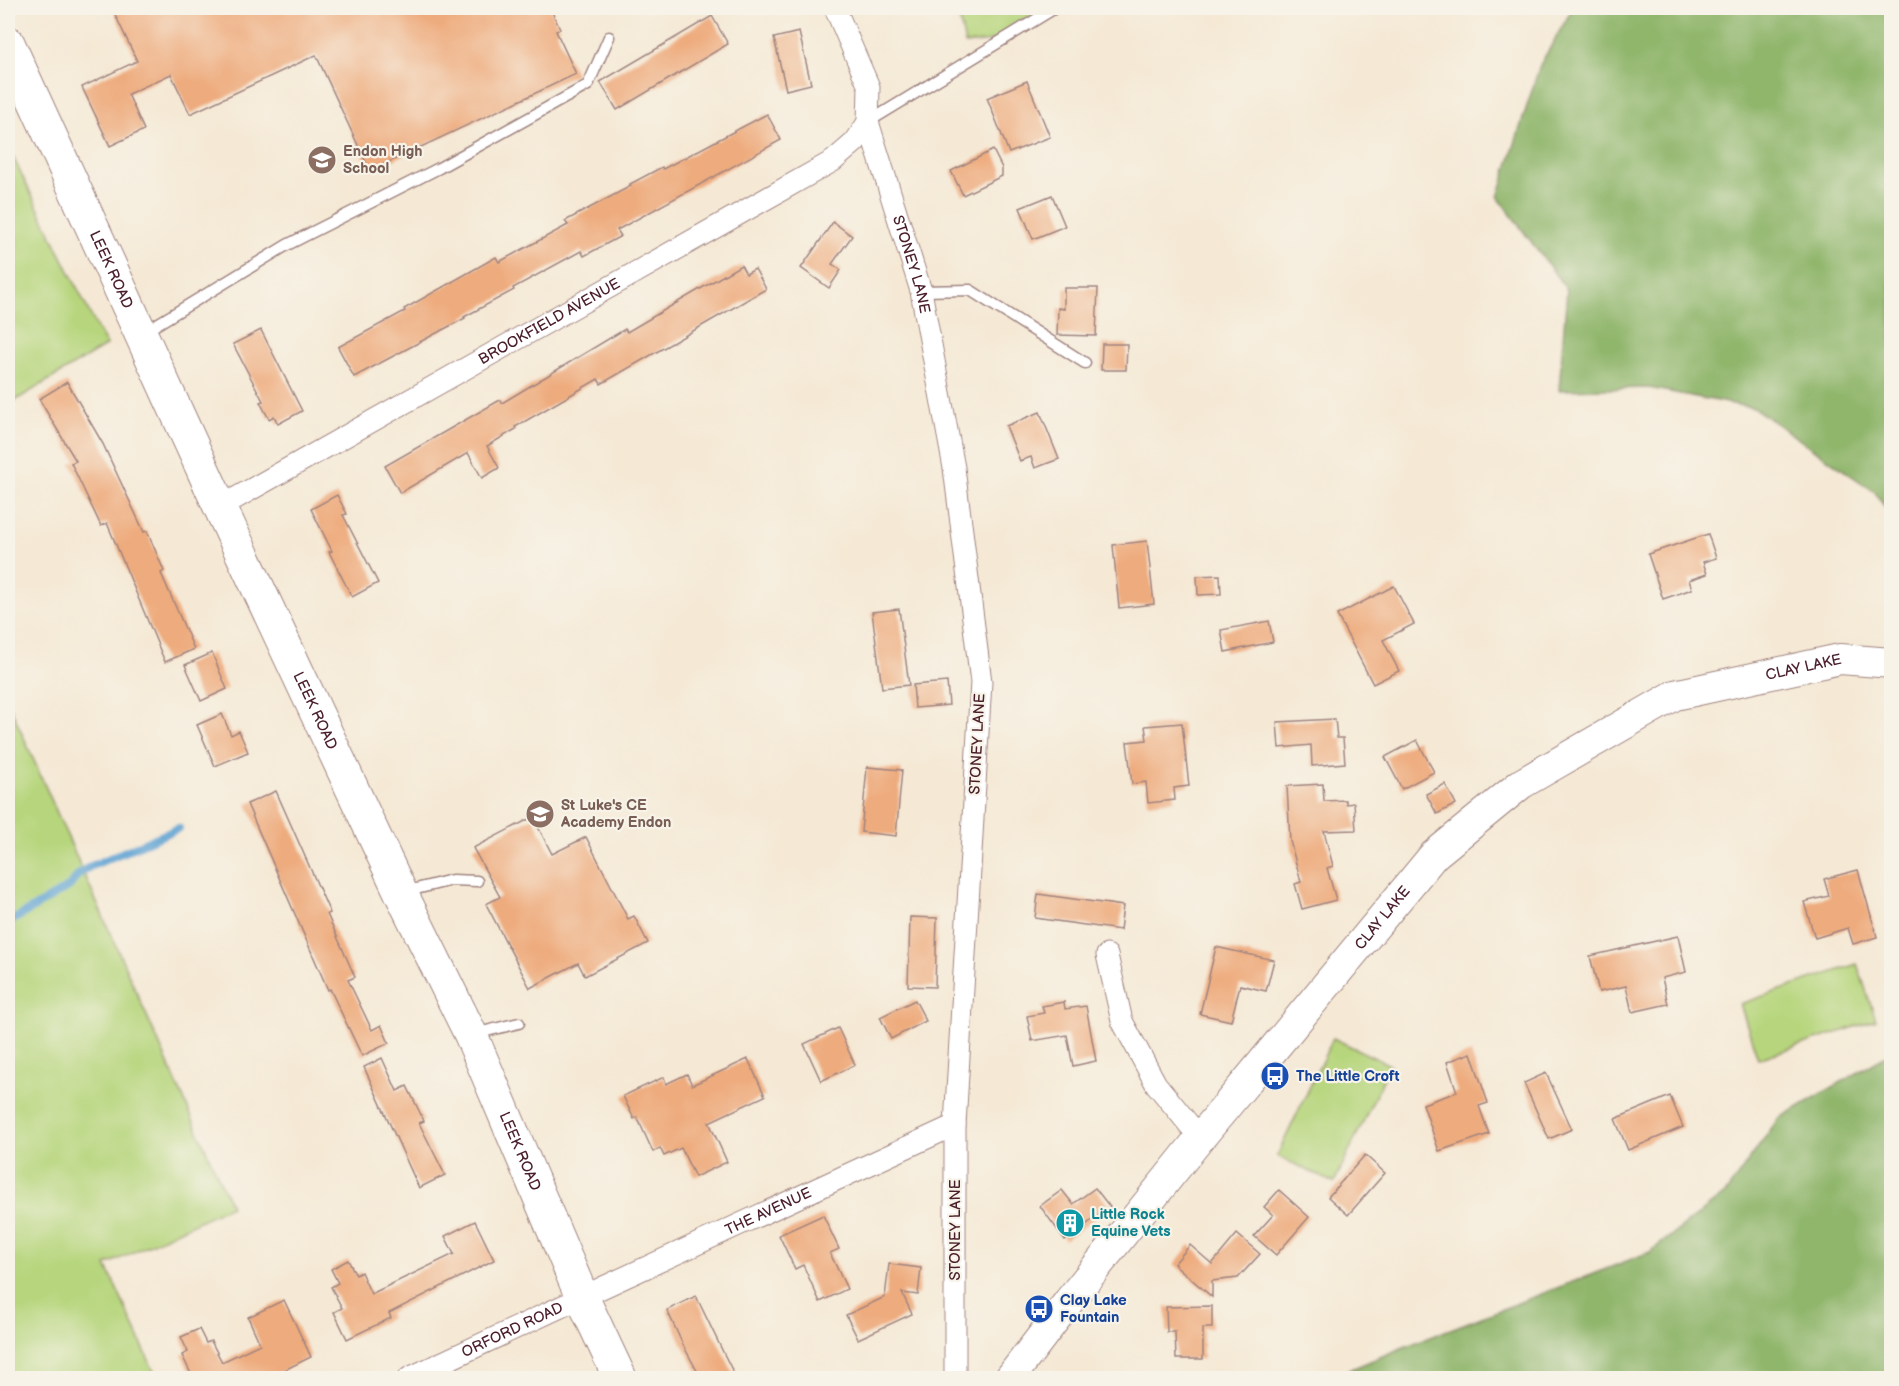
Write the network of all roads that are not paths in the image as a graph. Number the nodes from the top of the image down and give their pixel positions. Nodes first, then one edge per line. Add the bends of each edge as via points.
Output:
1 (835, 8) edge
2 (1055, 8) edge
3 (609, 37) dead end
4 (8, 43) edge
5 (868, 122) junction
6 (921, 291) junction
7 (141, 334) junction
8 (1085, 363) dead end
9 (220, 507) junction
10 (1892, 663) edge
11 (477, 881) dead end
12 (400, 893) junction
13 (1107, 955) dead end
14 (519, 1023) dead end
15 (471, 1035) junction
16 (956, 1125) junction
17 (1200, 1138) junction
18 (582, 1297) junction
19 (409, 1378) edge
20 (620, 1378) edge
21 (955, 1378) edge
22 (1010, 1378) edge

1 - 5 street, STONEY LANE via 869,87
2 - 5 lane
3 - 7 lane via 588,85 439,168 287,245
4 - 7 highway, LEEK ROAD
5 - 6 street, STONEY LANE
5 - 9 street, BROOKFIELD AVENUE via 855,142 833,161
6 - 8 lane via 970,290
6 - 16 street, STONEY LANE via 954,468 981,682
7 - 9 highway, LEEK ROAD
9 - 12 highway, LEEK ROAD
10 - 17 main road, CLAY LAKE via 1840,659 1675,695 1521,784 1434,855
11 - 12 lane via 452,880
12 - 15 highway, LEEK ROAD
13 - 17 street via 1122,1022 1156,1084
14 - 15 lane
15 - 18 highway, LEEK ROAD
16 - 18 street, THE AVENUE
16 - 21 street, STONEY LANE
17 - 22 main road, CLAY LAKE
18 - 19 street, ORFORD ROAD
18 - 20 highway, LEEK ROAD

